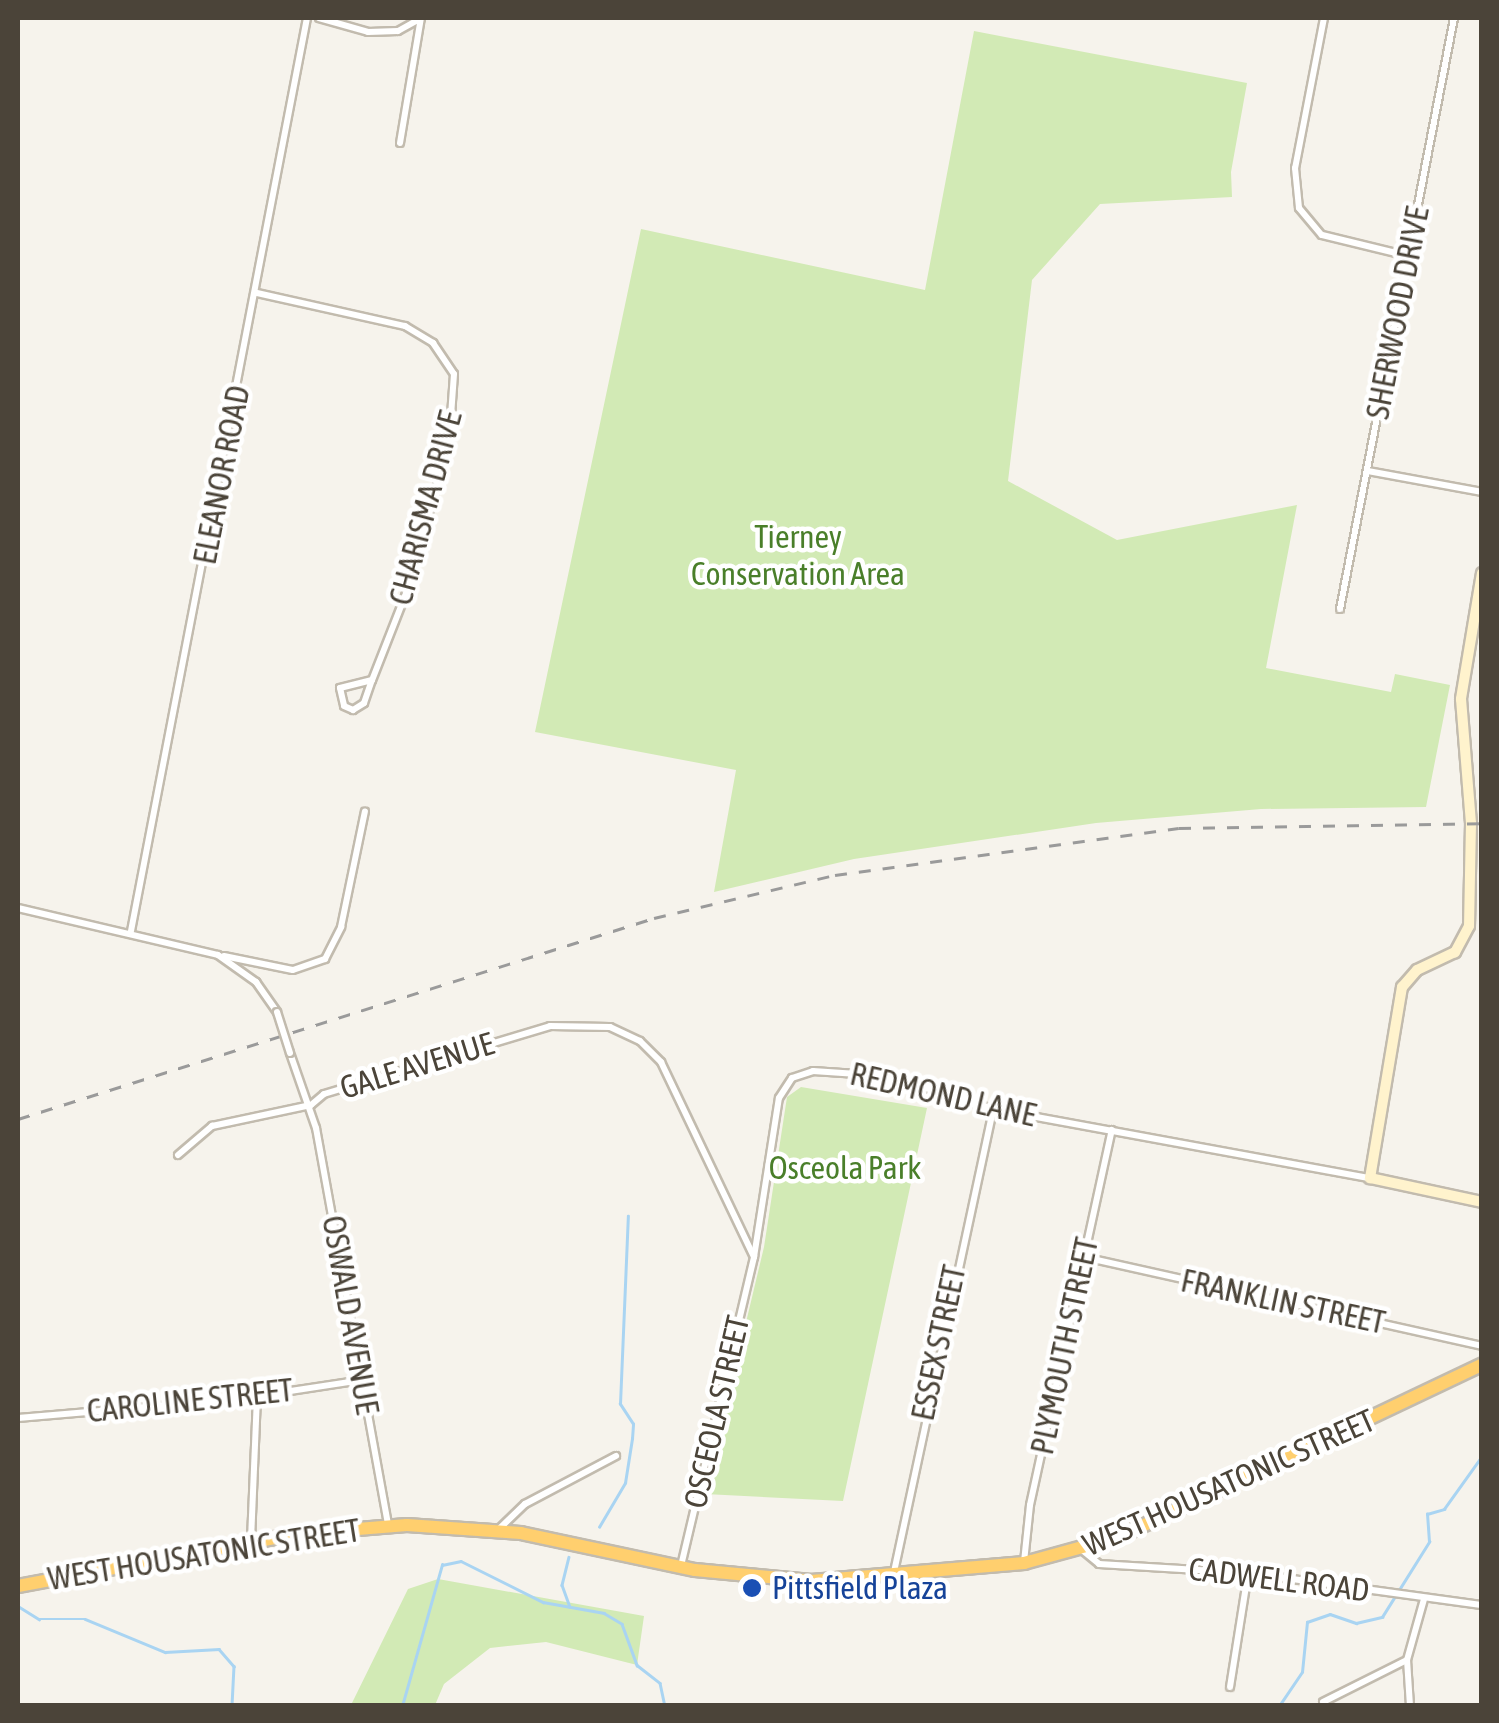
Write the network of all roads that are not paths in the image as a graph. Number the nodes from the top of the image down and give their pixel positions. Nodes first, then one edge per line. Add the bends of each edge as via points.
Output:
1 (306, 18) edge
2 (319, 18) edge
3 (421, 18) edge
4 (1324, 18) edge
5 (1454, 18) edge
6 (400, 142) dead end
7 (1408, 256) junction
8 (257, 293) junction
9 (1368, 471) junction
10 (1482, 492) edge
11 (1482, 572) edge
12 (1340, 608) dead end
13 (372, 680) junction
14 (365, 812) dead end
15 (18, 908) edge
16 (131, 931) junction
17 (218, 955) junction
18 (312, 1106) junction
19 (993, 1109) junction
20 (1112, 1130) junction
21 (178, 1155) dead end
22 (1370, 1178) junction
23 (1482, 1202) edge
24 (754, 1256) junction
25 (1084, 1256) junction
26 (1482, 1346) edge
27 (1482, 1365) edge
28 (362, 1380) junction
29 (257, 1397) junction
30 (18, 1418) edge
31 (616, 1456) dead end
32 (388, 1526) junction
33 (498, 1530) junction
34 (251, 1542) junction
35 (1082, 1550) junction
36 (1024, 1563) junction
37 (681, 1568) junction
38 (1248, 1573) junction
39 (896, 1578) junction
40 (20, 1583) edge
41 (1424, 1600) junction
42 (1482, 1605) edge
43 (1407, 1660) junction
44 (1230, 1687) dead end
45 (1323, 1702) dead end
46 (1410, 1706) edge

1 - 8 street, ELEANOR ROAD
2 - 3 street via 368,32 398,30
3 - 6 street
4 - 7 street via 1295,168 1299,208 1322,236
5 - 7 street, SHERWOOD DRIVE
7 - 9 street, SHERWOOD DRIVE
8 - 13 street, CHARISMA DRIVE via 405,326 433,343 454,374 450,443
8 - 16 street, ELEANOR ROAD
9 - 10 street
9 - 12 street, SHERWOOD DRIVE
11 - 22 street via 1461,699 1471,818 1469,926 1454,952 1416,970 1402,987
13 - 13 street, CHARISMA DRIVE via 360,706 344,706 342,684
14 - 17 street via 341,927 325,958 293,970
15 - 16 street, GALE AVENUE
16 - 17 street, GALE AVENUE
17 - 18 street, GALE AVENUE, bridge via 256,982 277,1012
18 - 21 street via 212,1126
18 - 24 street, GALE AVENUE via 324,1094 570,1023 618,1030 661,1062
18 - 28 street, OSWALD AVENUE
19 - 20 street, REDMOND LANE
19 - 24 street, REDMOND LANE via 887,1076 825,1070 796,1076 778,1103
19 - 39 street, ESSEX STREET via 910,1480
20 - 22 street, REDMOND LANE
20 - 25 street, PLYMOUTH STREET
22 - 23 street
24 - 37 street, OSCEOLA STREET
25 - 26 street, FRANKLIN STREET
25 - 36 street, PLYMOUTH STREET via 1030,1504
27 - 35 highway, WEST HOUSATONIC STREET
28 - 29 street, CAROLINE STREET
28 - 32 street, OSWALD AVENUE
29 - 30 street, CAROLINE STREET
29 - 34 street
31 - 33 street via 525,1504
32 - 33 highway, WEST HOUSATONIC STREET
32 - 34 highway, WEST HOUSATONIC STREET
33 - 37 highway, WEST HOUSATONIC STREET
34 - 40 highway, WEST HOUSATONIC STREET
35 - 36 highway, WEST HOUSATONIC STREET
35 - 38 street, CADWELL ROAD via 1099,1564
36 - 39 highway, WEST HOUSATONIC STREET
37 - 39 highway, WEST HOUSATONIC STREET via 811,1581
38 - 41 street, CADWELL ROAD
38 - 44 street
41 - 42 street, CADWELL ROAD
41 - 43 street
43 - 45 street
43 - 46 street

